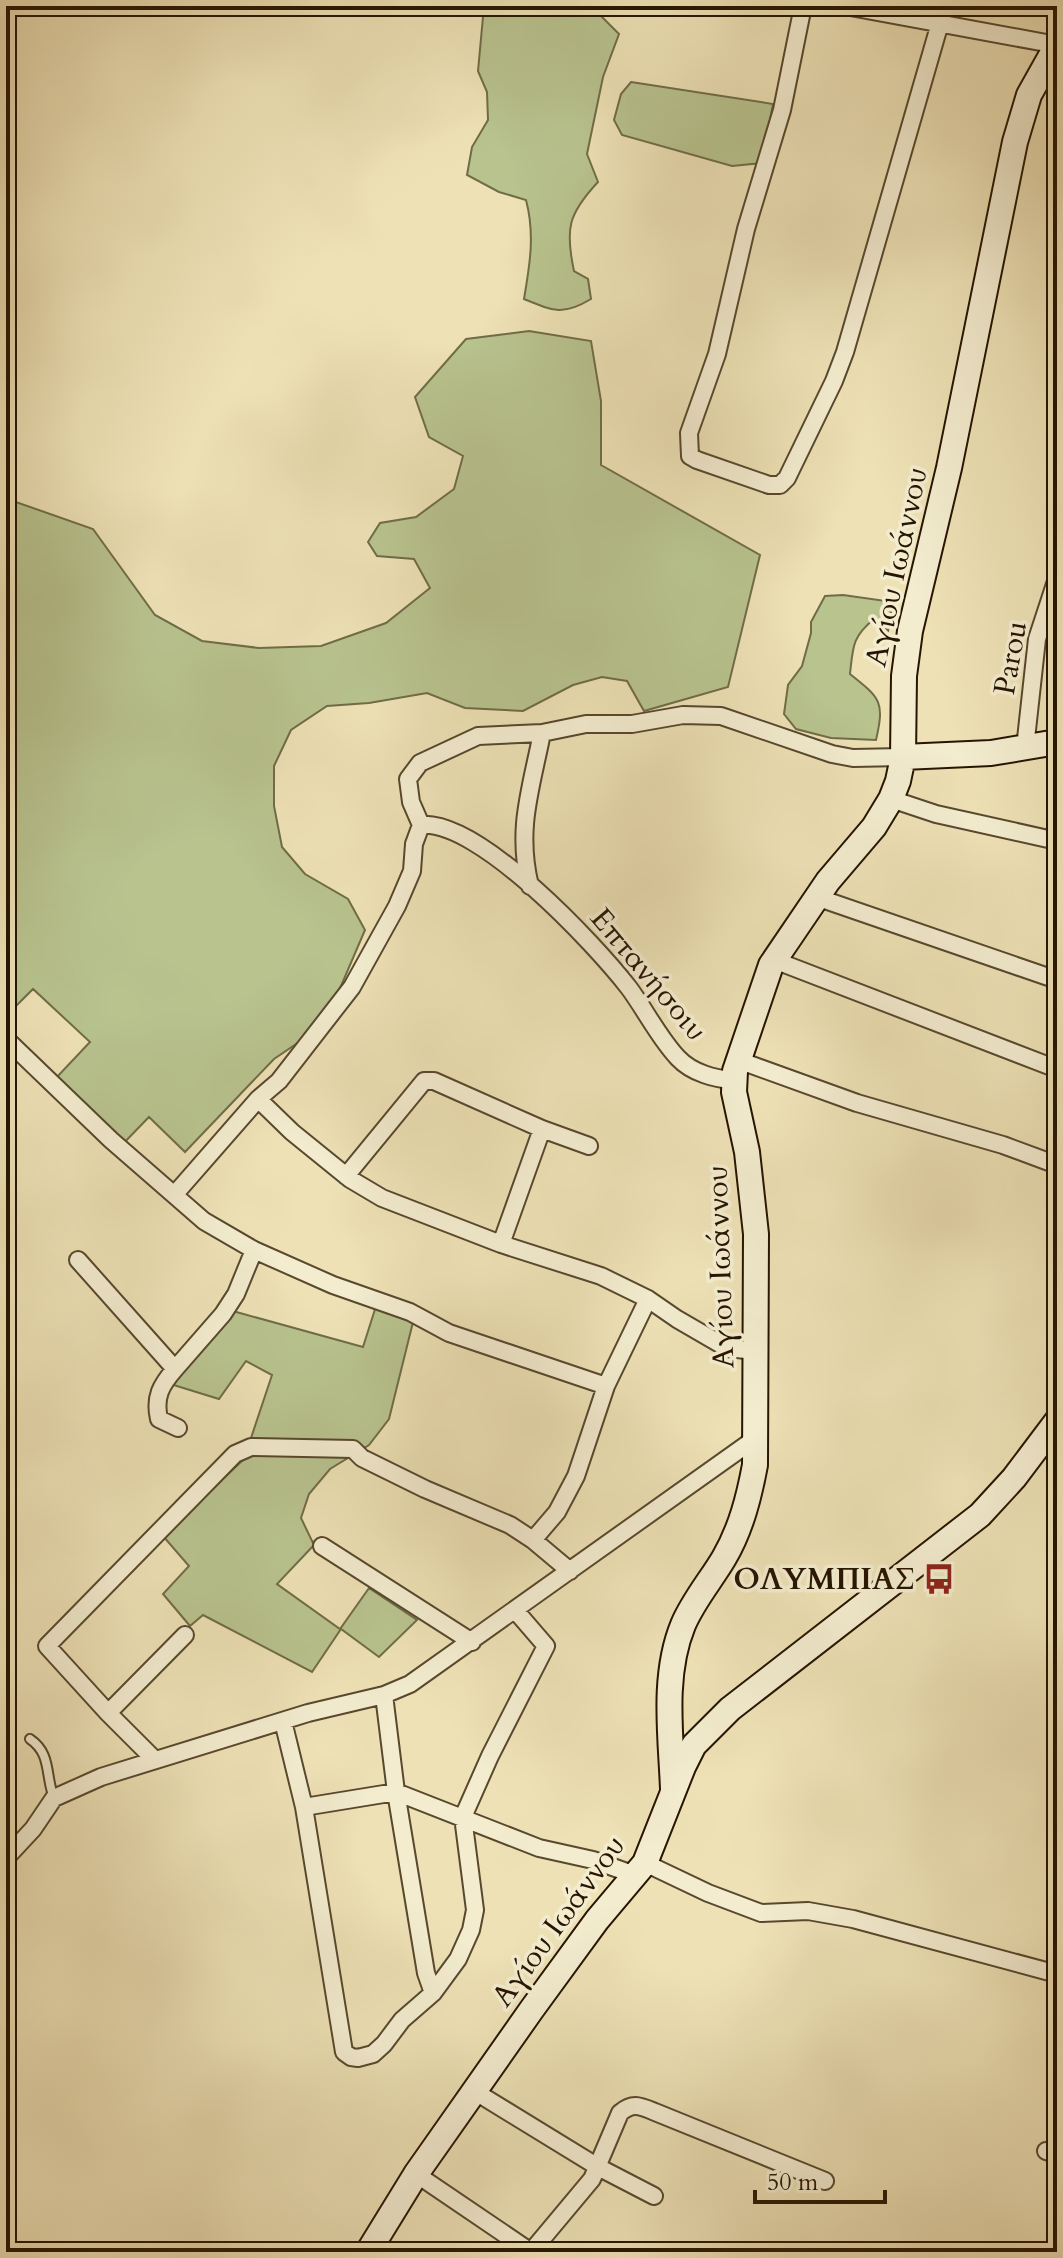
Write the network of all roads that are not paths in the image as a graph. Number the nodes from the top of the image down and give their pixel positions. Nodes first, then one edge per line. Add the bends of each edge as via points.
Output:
1 (803, 6) edge
2 (845, 6) edge
3 (940, 23) junction
4 (1057, 45) edge
5 (1057, 578) edge
6 (542, 733) junction
7 (1057, 742) edge
8 (1025, 748) junction
9 (903, 757) junction
10 (891, 799) junction
11 (421, 825) junction
12 (1057, 841) edge
13 (530, 886) junction
14 (816, 897) junction
15 (774, 960) junction
16 (1057, 980) edge
17 (6, 1039) edge
18 (1057, 1069) edge
19 (736, 1071) junction
20 (258, 1099) junction
21 (542, 1129) junction
22 (589, 1146) dead end
23 (1057, 1165) edge
24 (346, 1176) junction
25 (175, 1194) junction
26 (501, 1244) junction
27 (254, 1250) junction
28 (78, 1260) dead end
29 (648, 1299) junction
30 (756, 1351) junction
31 (175, 1369) junction
32 (606, 1386) junction
33 (1057, 1421) edge
34 (178, 1428) dead end
35 (756, 1438) junction
36 (533, 1540) junction
37 (322, 1546) dead end
38 (570, 1571) junction
39 (515, 1610) junction
40 (185, 1635) dead end
41 (472, 1642) junction
42 (384, 1695) junction
43 (108, 1713) junction
44 (283, 1721) junction
45 (30, 1739) dead end
46 (155, 1760) junction
47 (673, 1789) junction
48 (396, 1792) junction
49 (54, 1798) junction
50 (304, 1807) junction
51 (463, 1817) junction
52 (6, 1858) edge
53 (640, 1869) junction
54 (1057, 1974) edge
55 (433, 1993) junction
56 (474, 2091) junction
57 (598, 2167) junction
58 (416, 2174) junction
59 (825, 2181) dead end
60 (654, 2196) dead end
61 (368, 2252) edge
62 (531, 2252) edge

1 - 3 street via 782,110 746,229 717,354 688,440 690,456 697,460 769,485 787,478 834,381
2 - 3 street
3 - 4 street
4 - 9 street, Αγίου Ιωάννου via 1029,95 1015,142 910,631
5 - 8 street, Parou via 1037,639
6 - 9 street via 586,724 721,716 832,754
6 - 11 street via 478,736 420,763 408,779
6 - 13 street via 522,831
7 - 8 street
8 - 9 street
9 - 10 street, Αγίου Ιωάννου
10 - 12 street
10 - 14 street, Αγίου Ιωάννου
11 - 13 street, Επτανήσοιυ via 432,824 462,837
11 - 20 street via 412,871 374,952 329,1019
13 - 19 street, Επτανήσοιυ via 602,956 679,1059 710,1077
14 - 15 street, Αγίου Ιωάννου
14 - 16 street
15 - 18 street
15 - 19 street, Αγίου Ιωάννου
17 - 25 street
19 - 23 street, Επτανήσοιυ via 1003,1145
19 - 30 street, Αγίου Ιωάννου via 734,1092 754,1195
20 - 24 street
20 - 25 street
21 - 22 street
21 - 24 street via 424,1081
21 - 26 street
24 - 26 street via 382,1198
25 - 27 street via 204,1221
26 - 29 street via 601,1276
27 - 31 street via 223,1314
27 - 32 street via 410,1312 449,1333
28 - 31 street
29 - 30 street via 727,1348
29 - 32 street
30 - 35 street, Αγίου Ιωάννου
31 - 34 street via 160,1387 156,1406 159,1419
32 - 36 street via 576,1476 557,1512
33 - 47 street via 980,1515 708,1730 694,1745
35 - 38 street
35 - 47 street, Αγίου Ιωάννου via 755,1465 737,1532 683,1624 674,1651
36 - 38 street
36 - 43 street via 353,1449 242,1449 47,1646
37 - 41 street
38 - 39 street
39 - 41 street
39 - 51 street via 546,1646
40 - 43 street
41 - 42 street
42 - 44 street
42 - 48 street
43 - 46 street
44 - 46 street
44 - 50 street
45 - 49 lane via 45,1754
46 - 49 street
47 - 53 street, Αγίου Ιωάννου
48 - 50 street
48 - 51 street
48 - 55 street
49 - 52 street
50 - 55 street via 344,2052 358,2058 373,2054
51 - 53 street via 539,1848
51 - 55 street via 475,1910 458,1959
53 - 54 street via 761,1913 808,1911 853,1919
53 - 56 street, Αγίου Ιωάννου
56 - 57 street
56 - 58 street, Αγίου Ιωάννου
57 - 59 street via 620,2113 636,2105
57 - 60 street
57 - 62 street
58 - 61 street, Αγίου Ιωάννου
58 - 62 street

